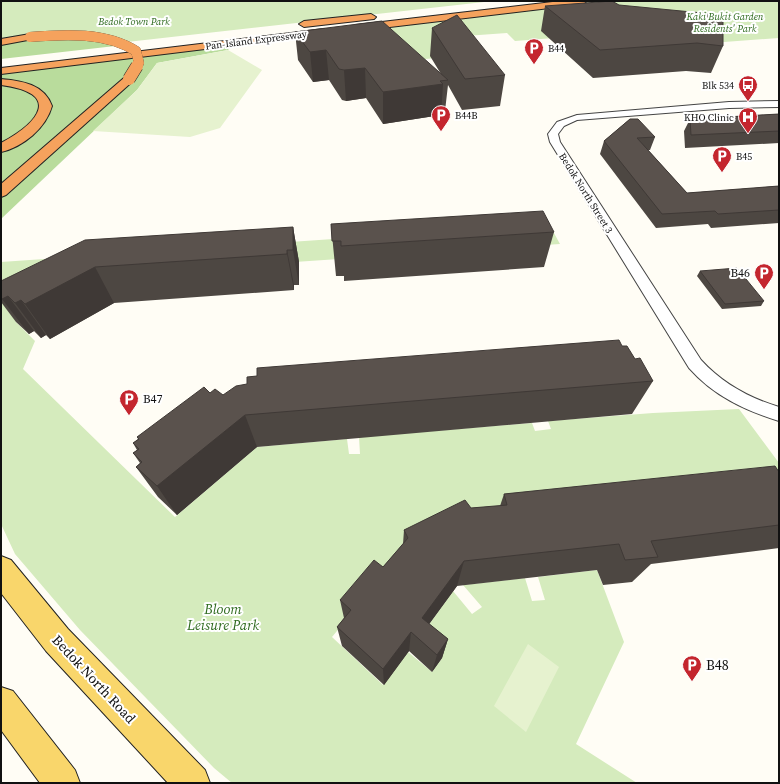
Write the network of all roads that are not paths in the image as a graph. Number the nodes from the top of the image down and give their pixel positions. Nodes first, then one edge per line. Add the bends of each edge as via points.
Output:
1 (510, 1) edge
2 (583, 1) edge
3 (292, 26) dead end
4 (1, 42) edge
5 (139, 43) dead end
6 (101, 47) dead end
7 (1, 70) edge
8 (1, 82) edge
9 (779, 104) edge
10 (1, 148) edge
11 (1, 192) edge
12 (779, 414) edge
13 (1, 570) edge
14 (1, 704) edge
15 (62, 783) edge
16 (192, 783) edge

1 - 3 highway, Pan-Island Expressway
2 - 7 highway, Pan-Island Expressway
4 - 11 highway, bridge via 30,37 105,38 123,43 136,51 140,59 130,79
5 - 6 highway
8 - 10 highway via 20,85 34,91 43,98 46,106 33,127
9 - 12 street, Bedok North Street 3 via 729,105 582,117 561,123 554,129 553,134 559,149 695,364 731,394
13 - 16 main road, Bedok North Road via 57,640
14 - 15 main road

